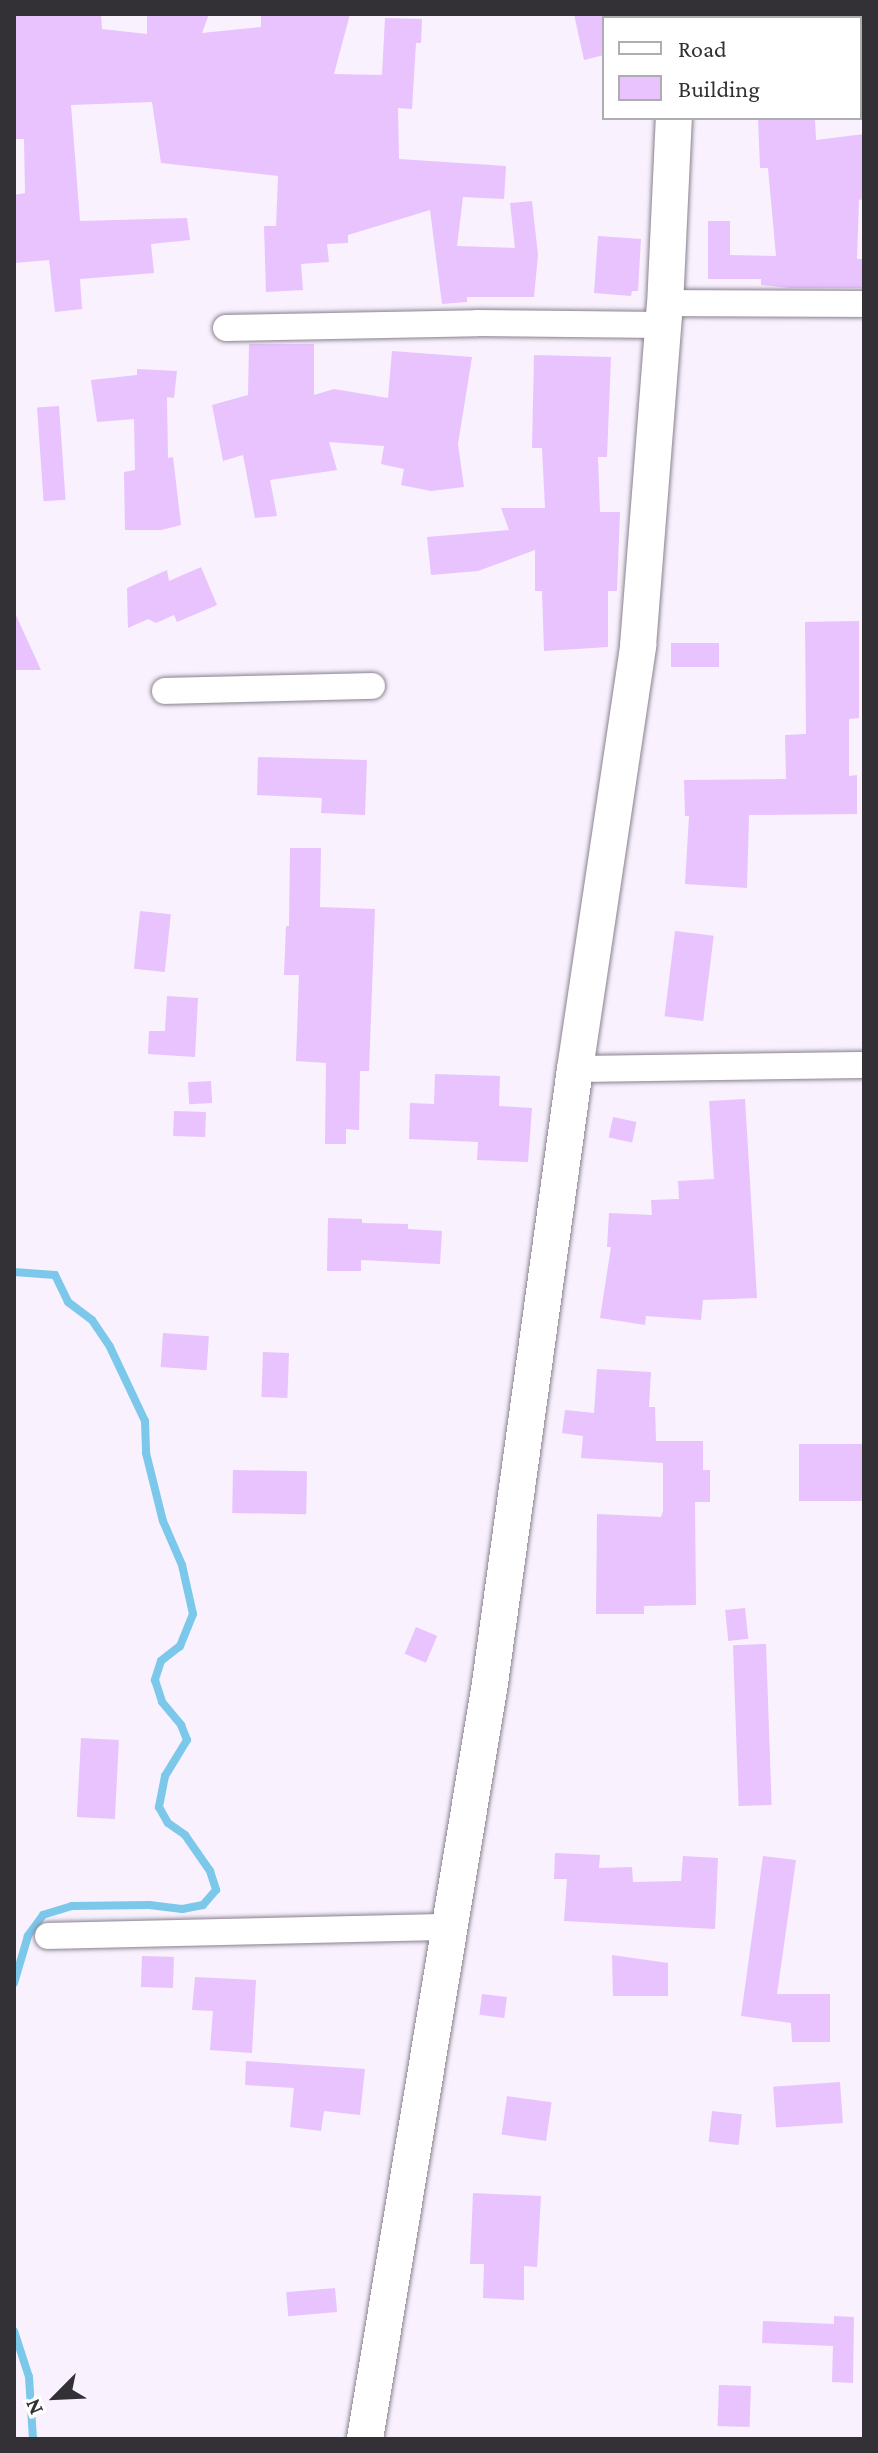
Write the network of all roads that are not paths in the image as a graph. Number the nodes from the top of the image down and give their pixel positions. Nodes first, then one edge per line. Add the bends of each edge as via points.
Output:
1 (674, 120) edge
2 (864, 304) edge
3 (664, 314) junction
4 (226, 328) dead end
5 (372, 686) dead end
6 (165, 691) dead end
7 (864, 1065) edge
8 (575, 1069) junction
9 (451, 1927) junction
10 (48, 1936) dead end
11 (365, 2439) edge

1 - 3 street
2 - 3 street
3 - 4 street
3 - 8 street via 638,646
5 - 6 street
7 - 8 street
8 - 9 street
9 - 10 street
9 - 11 street

